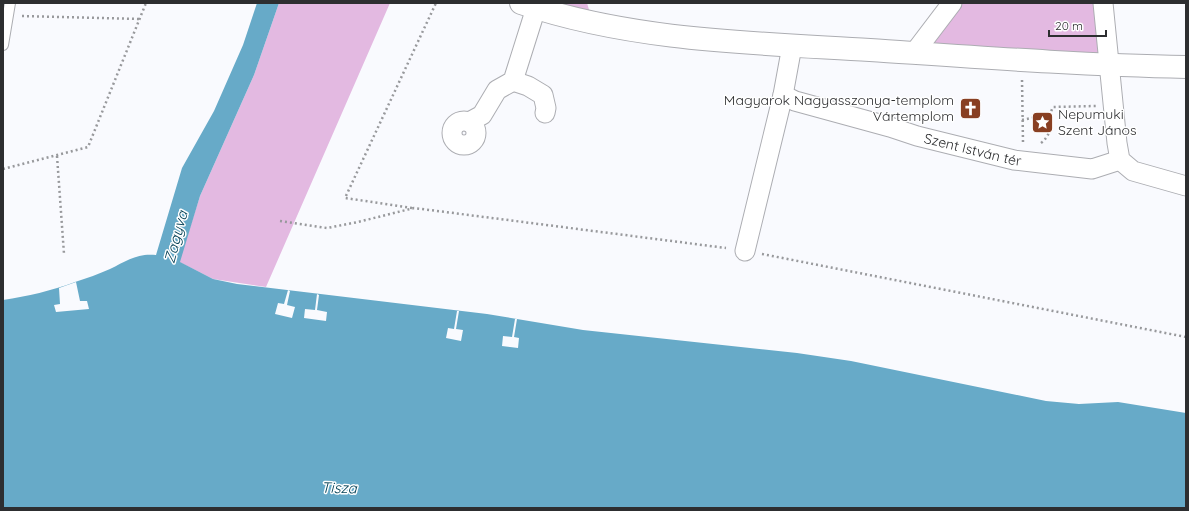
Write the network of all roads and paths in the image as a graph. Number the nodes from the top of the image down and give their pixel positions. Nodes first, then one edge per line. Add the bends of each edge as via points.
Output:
1 (10, 3) edge
2 (146, 3) edge
3 (436, 3) edge
4 (952, 3) edge
5 (1103, 3) edge
6 (529, 6) edge
7 (8, 16) junction
8 (139, 19) junction
9 (3, 45) edge
10 (792, 46) junction
11 (914, 53) junction
12 (1022, 59) junction
13 (1110, 65) junction
14 (1186, 67) edge
15 (513, 81) junction
16 (783, 95) junction
17 (1114, 106) junction
18 (545, 113) dead end
19 (1051, 114) junction
20 (1022, 120) junction
21 (469, 122) dead end
22 (1028, 145) dead end
23 (1035, 146) dead end
24 (57, 156) junction
25 (1120, 160) junction
26 (3, 169) edge
27 (1186, 186) edge
28 (414, 208) junction
29 (280, 221) dead end
30 (745, 251) junction
31 (64, 254) dead end
32 (1186, 337) edge

1 - 7 lane
2 - 8 path
3 - 28 path via 345,198
4 - 11 street
5 - 13 street
6 - 10 main road via 593,23 675,36
6 - 15 street
7 - 8 path
7 - 9 lane
8 - 24 path via 88,146
10 - 11 main road
10 - 16 street
11 - 12 main road
12 - 13 main road
12 - 20 path
13 - 14 main road
13 - 17 street
15 - 18 street via 543,95
15 - 21 street via 497,90 482,115
16 - 25 street, Szent István tér via 795,101 918,136 1014,160 1092,169
16 - 30 street
17 - 19 path via 1056,106 1053,107
17 - 25 street
19 - 20 path
19 - 23 path via 1048,136
20 - 22 path via 1023,147
24 - 26 path
24 - 31 path
25 - 27 street via 1133,171
28 - 29 path via 327,228
28 - 30 path
30 - 32 path

